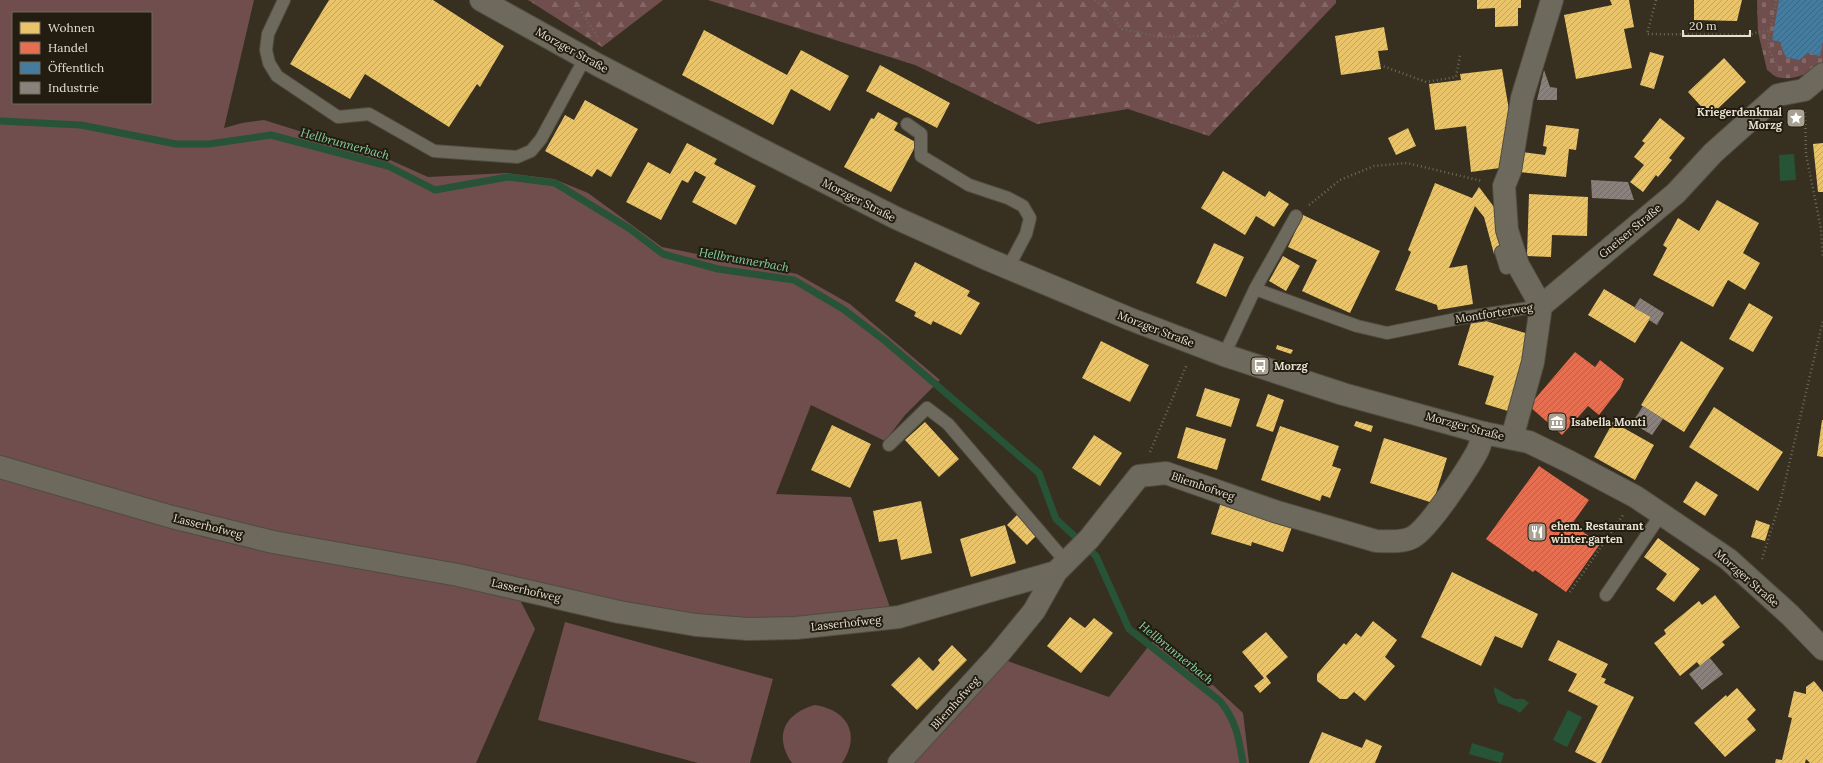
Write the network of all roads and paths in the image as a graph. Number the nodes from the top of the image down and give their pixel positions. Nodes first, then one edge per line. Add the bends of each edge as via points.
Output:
1 (284, 0) edge
2 (481, 0) edge
3 (1095, 0) edge
4 (1238, 0) edge
5 (1552, 0) edge
6 (1656, 0) edge
7 (1776, 0) edge
8 (575, 2) dead end
9 (1769, 31) junction
10 (601, 42) dead end
11 (1460, 55) dead end
12 (585, 58) junction
13 (1380, 65) dead end
14 (1785, 71) dead end
15 (1823, 74) edge
16 (1804, 90) junction
17 (907, 124) dead end
18 (1504, 186) junction
19 (1296, 216) joint
20 (1501, 252) dead end
21 (1823, 258) edge
22 (1518, 265) junction
23 (1008, 268) junction
24 (1255, 289) junction
25 (1541, 306) junction
26 (1823, 320) edge
27 (1224, 355) junction
28 (1190, 357) dead end
29 (1484, 433) junction
30 (1512, 438) junction
31 (889, 445) dead end
32 (0, 467) edge
33 (1139, 476) junction
34 (1662, 513) junction
35 (1624, 515) dead end
36 (1764, 554) dead end
37 (1072, 556) junction
38 (1570, 592) dead end
39 (1606, 595) dead end
40 (1823, 649) edge
41 (899, 763) edge

1 - 12 lane via 268,34 266,50 269,63 277,76 338,117 369,114 434,151 517,157 532,151
2 - 12 street, Morzger Straße
3 - 4 path via 1109,11 1122,29 1160,37 1200,36 1225,21
5 - 18 street, Montforterweg via 1522,98 1510,171
6 - 9 path via 1647,34 1749,35
7 - 9 path
8 - 10 path
9 - 14 path via 1770,52 1780,70
11 - 13 path via 1456,77 1426,82
12 - 23 street, Morzger Straße via 896,218
15 - 16 street, Gneiser Straße
16 - 21 path via 1806,154 1821,229
16 - 25 street, Gneiser Straße via 1778,95 1713,153 1676,192
17 - 23 lane via 921,134 921,156 969,185 1024,206 1030,218 1026,234
18 - 19 path via 1407,163 1374,166 1340,180
18 - 22 street, Montforterweg via 1507,230
19 - 24 lane
20 - 22 lane via 1506,268
22 - 25 street, Montforterweg
23 - 27 street, Morzger Straße
24 - 25 lane, Montforterweg via 1357,326 1387,333
24 - 27 lane
25 - 30 street via 1533,362
26 - 36 path via 1781,499
27 - 29 street, Morzger Straße via 1343,394
28 - 33 path
29 - 30 street, Morzger Straße
29 - 33 street, Bliemhofweg via 1470,463 1424,527 1412,538 1393,541 1376,541 1281,513 1166,473
30 - 34 street, Morzger Straße via 1529,442 1570,462
31 - 37 lane via 927,408 948,424
32 - 37 street, Lasserhofweg via 172,517 273,542 458,575 618,612 696,625 748,630 899,618
33 - 37 street, Bliemhofweg
34 - 39 lane
34 - 40 street, Morzger Straße via 1728,559
35 - 38 path
37 - 41 street, Bliemhofweg via 1034,611 998,655

